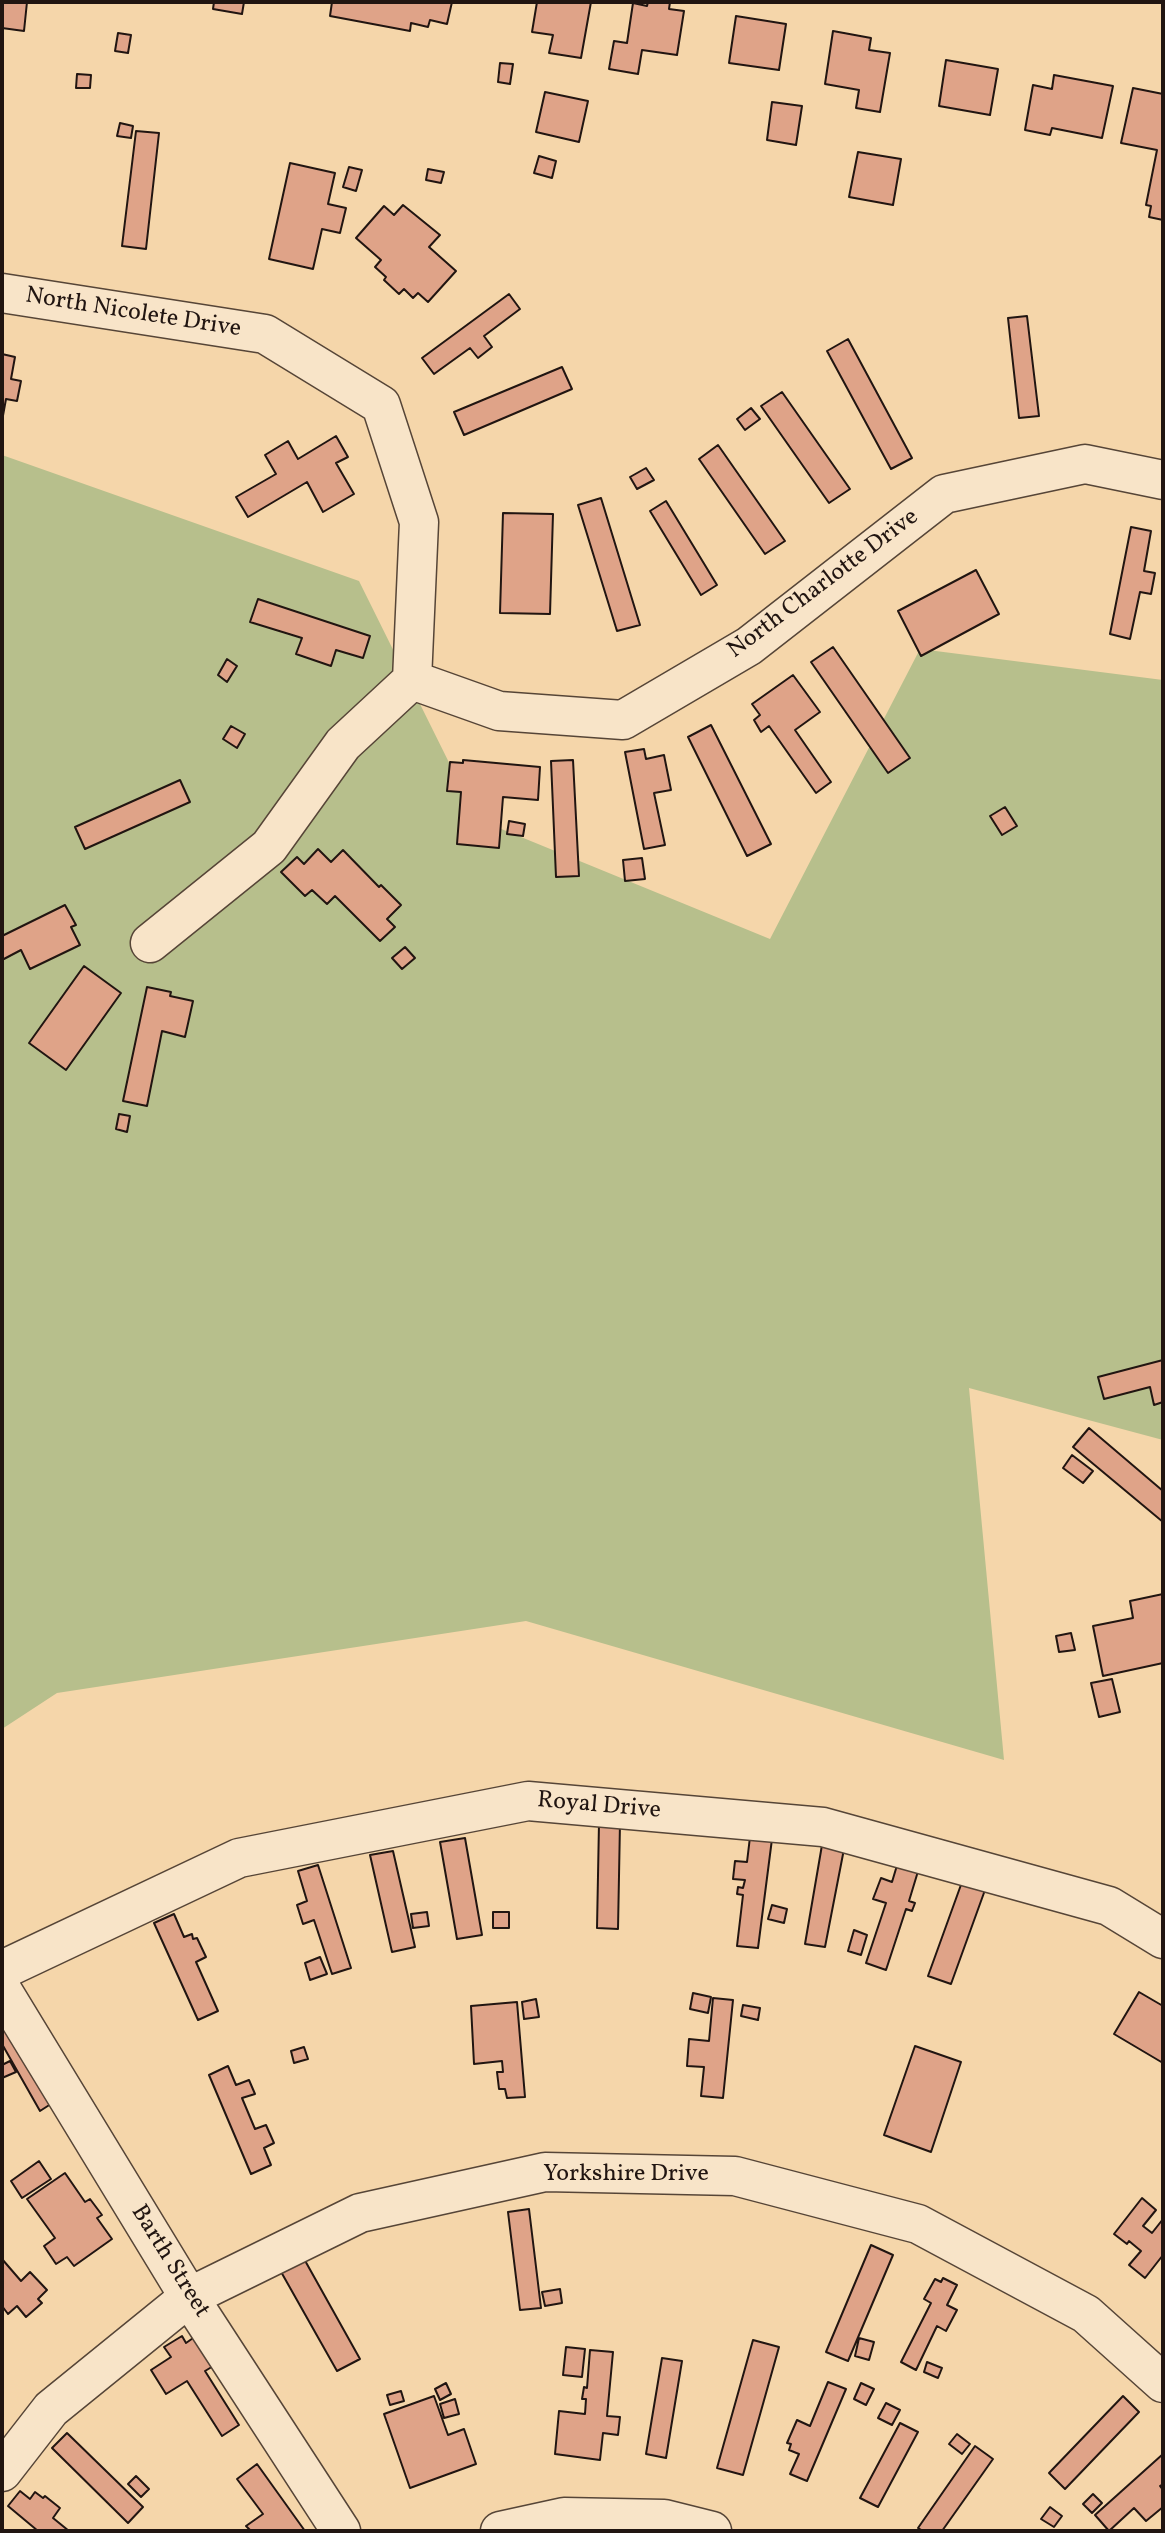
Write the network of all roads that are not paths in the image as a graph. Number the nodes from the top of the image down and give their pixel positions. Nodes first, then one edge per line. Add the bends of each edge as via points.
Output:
1 (2, 293) edge
2 (1163, 480) edge
3 (412, 680) junction
4 (150, 943) dead end
5 (1163, 1939) edge
6 (2, 1970) edge
7 (2, 1990) edge
8 (189, 2297) junction
9 (1163, 2383) edge
10 (2, 2472) edge
11 (341, 2531) edge
12 (500, 2531) edge
13 (712, 2531) edge

1 - 3 street, North Nicolete Drive via 265,334 381,405 419,522
2 - 3 street, North Charlotte Drive via 1085,464 944,494 749,646 622,720 499,711
3 - 4 street via 343,744 269,847
5 - 6 street, Royal Drive via 1109,1906 823,1827 528,1801 239,1858
7 - 8 street, Barth Street
8 - 9 street, Yorkshire Drive via 360,2213 545,2172 735,2176 918,2224 1086,2314
8 - 10 street, Yorkshire Drive via 51,2409
8 - 11 street, Barth Street
12 - 13 street via 564,2517 664,2519

